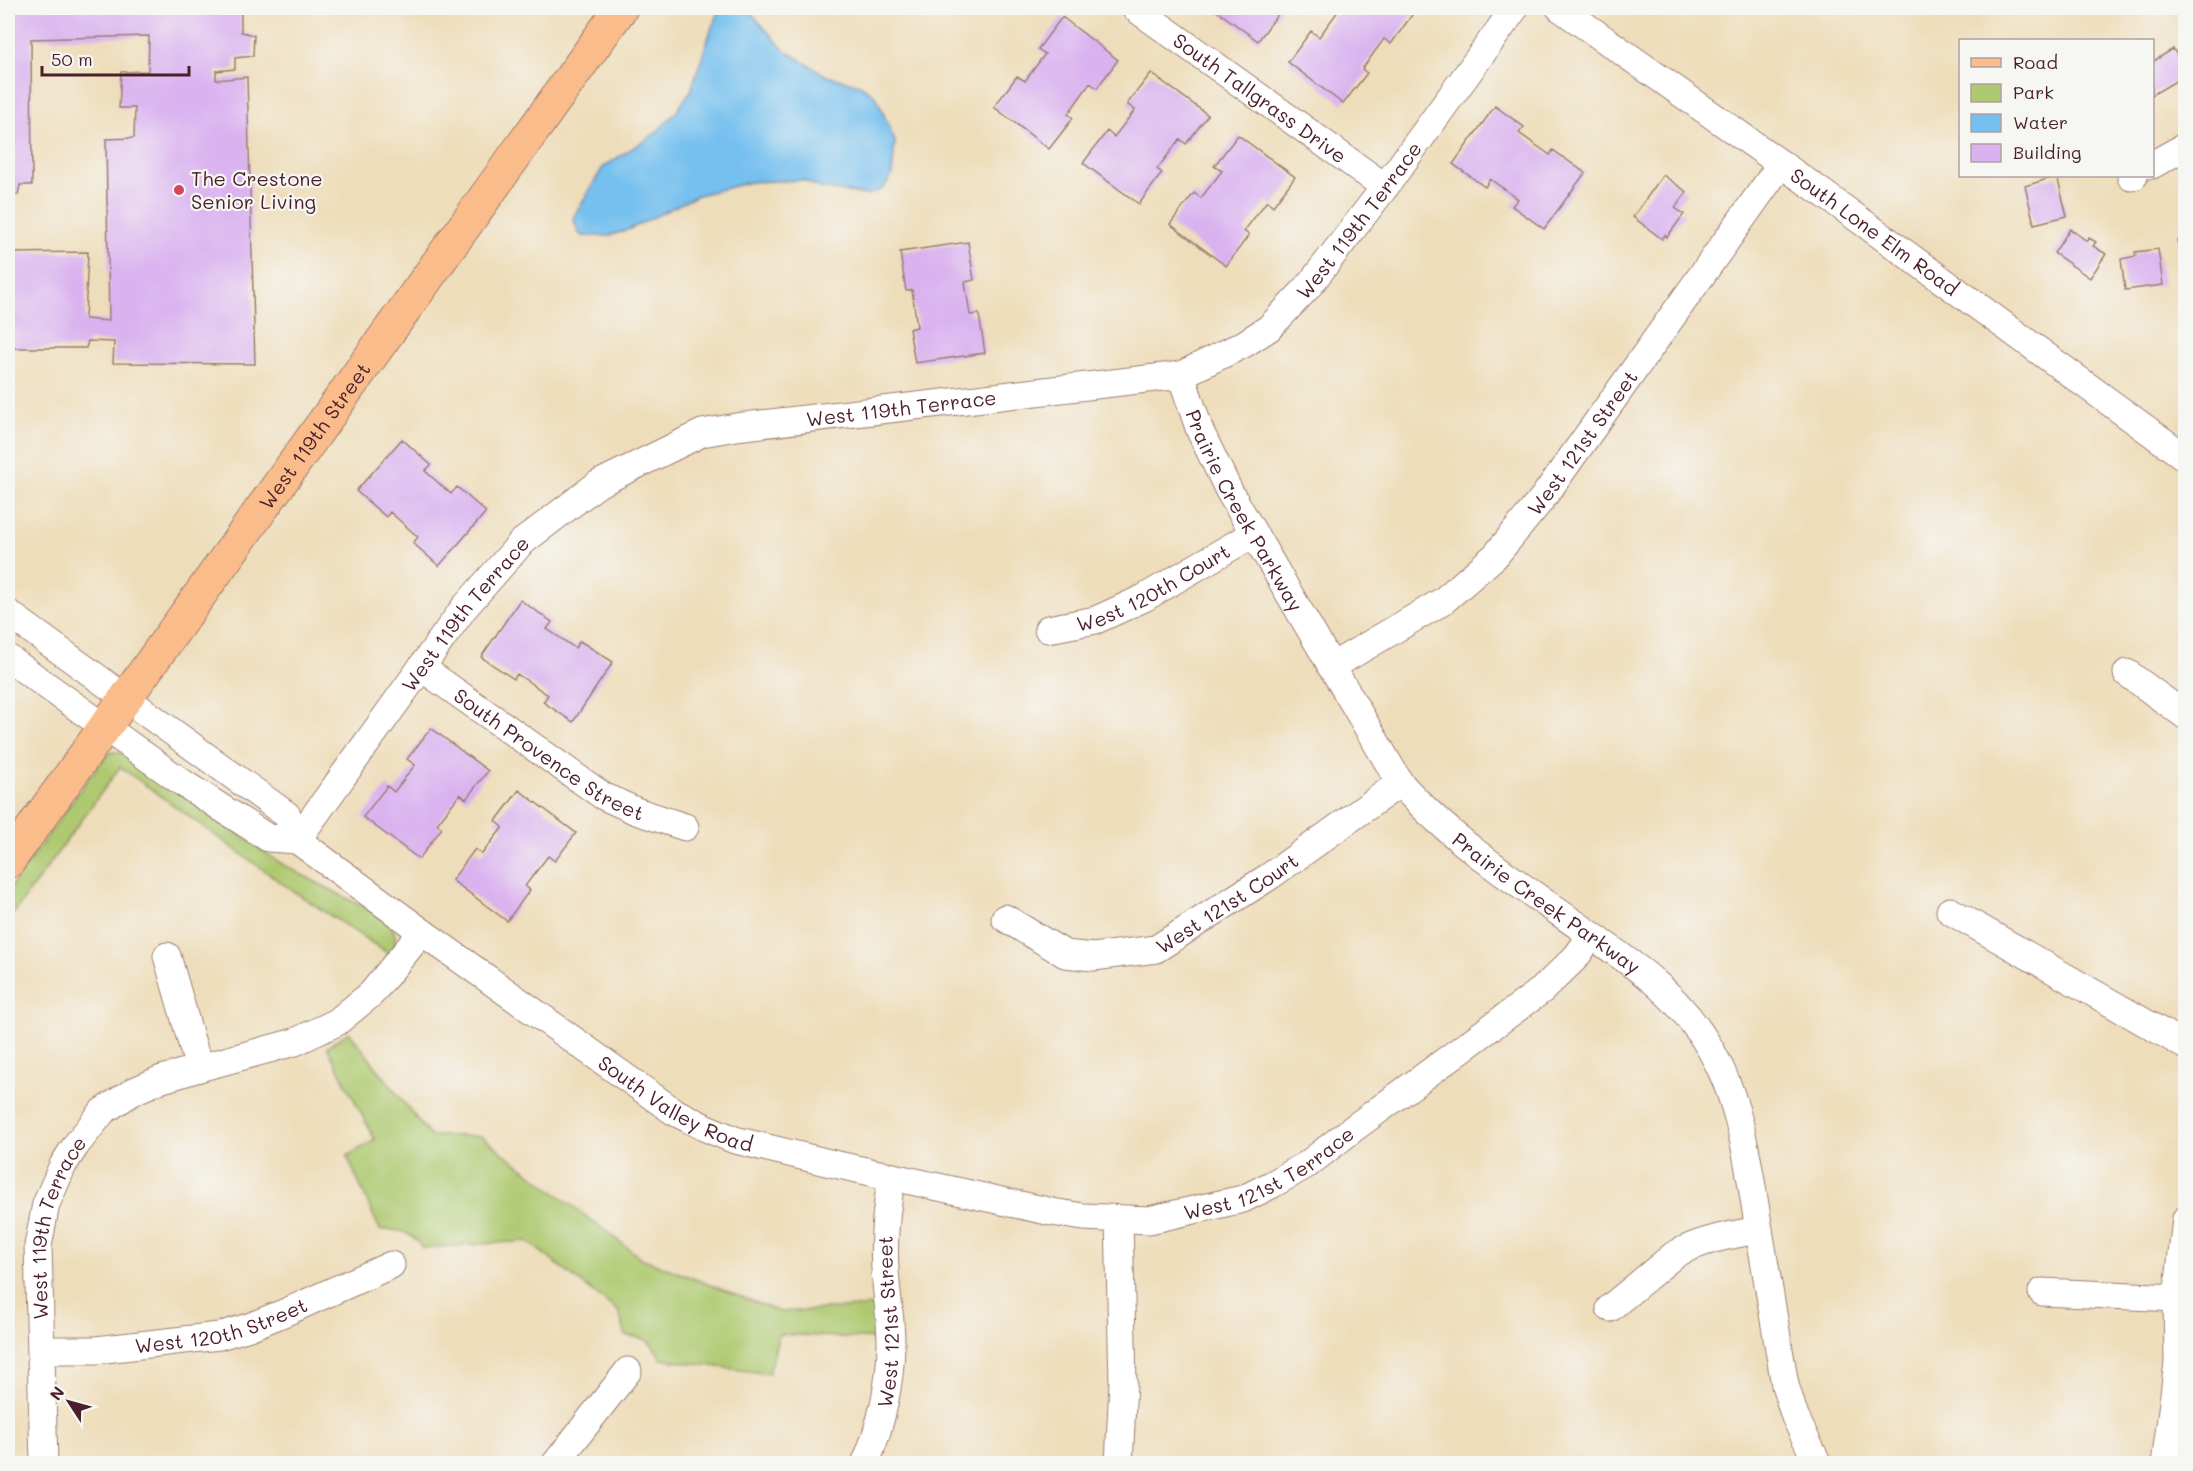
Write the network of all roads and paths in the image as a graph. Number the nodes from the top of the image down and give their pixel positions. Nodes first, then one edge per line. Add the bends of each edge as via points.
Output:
1 (621, 8) edge
2 (1135, 8) edge
3 (1515, 8) edge
4 (1560, 8) edge
5 (2186, 146) edge
6 (1781, 164) junction
7 (2154, 164) edge
8 (1385, 187) junction
9 (1181, 375) junction
10 (2186, 458) edge
11 (1254, 534) junction
12 (8, 614) edge
13 (1048, 629) dead end
14 (8, 658) edge
15 (1331, 667) junction
16 (422, 668) junction
17 (2127, 673) dead end
18 (125, 698) junction
19 (2186, 716) edge
20 (104, 727) junction
21 (1400, 783) junction
22 (685, 827) dead end
23 (297, 840) junction
24 (8, 862) edge
25 (1950, 911) dead end
26 (1005, 918) dead end
27 (422, 932) junction
28 (1591, 936) junction
29 (167, 956) dead end
30 (2186, 1046) edge
31 (199, 1068) junction
32 (892, 1177) junction
33 (2186, 1219) edge
34 (1119, 1220) junction
35 (1760, 1230) junction
36 (391, 1265) dead end
37 (2042, 1292) dead end
38 (2177, 1298) junction
39 (1610, 1308) dead end
40 (42, 1350) junction
41 (628, 1371) dead end
42 (44, 1462) edge
43 (1124, 1463) edge
44 (555, 1464) edge
45 (865, 1464) edge
46 (1818, 1464) edge
47 (2165, 1464) edge

1 - 18 main road, West 119th Street
2 - 8 street, South Tallgrass Drive
3 - 8 street, West 119th Terrace
4 - 6 street, South Lone Elm Road
5 - 7 street
6 - 10 street, South Lone Elm Road
6 - 15 street, West 121st Street via 1542,499 1496,556 1443,601
8 - 9 street, West 119th Terrace via 1308,287 1269,327 1244,345
9 - 11 street, Prairie Creek Parkway via 1215,465
9 - 16 street, West 119th Terrace via 702,433 598,484 521,543 464,608
11 - 13 street, West 120th Court via 1144,598 1096,620
11 - 15 street, Prairie Creek Parkway
12 - 18 street, South Valley Road
14 - 20 street
15 - 21 street, Prairie Creek Parkway
16 - 22 street, South Provence Street via 603,796
16 - 23 street, West 119th Terrace
17 - 19 street
18 - 20 main road, West 119th Street
18 - 23 street, South Valley Road via 287,815
20 - 23 street via 268,838
20 - 24 main road, West 119th Street
21 - 26 street, West 121st Court via 1270,876 1156,949 1093,957 1065,954
21 - 28 street, Prairie Creek Parkway via 1444,827
23 - 27 street, South Valley Road
25 - 30 street
27 - 31 street, West 119th Terrace via 371,994 337,1022 295,1042
27 - 32 street, South Valley Road via 664,1104 706,1128 735,1140
28 - 34 street, West 121st Terrace via 1576,957 1542,990 1308,1164 1243,1198 1149,1220
28 - 35 street, Prairie Creek Parkway via 1664,991 1711,1048 1738,1112
29 - 31 street
31 - 40 street, West 119th Terrace via 159,1080 115,1101 103,1111 63,1165 46,1204 38,1246
32 - 34 street, South Valley Road via 1052,1212
32 - 45 street, West 121st Street via 884,1241 891,1342 889,1374
33 - 38 street
34 - 43 street
35 - 39 street via 1709,1240 1683,1250
35 - 46 street, Prairie Creek Parkway via 1785,1385
36 - 40 street, West 120th Street via 249,1327 219,1336 96,1350
37 - 38 street
38 - 47 street via 2178,1363
40 - 42 street, West 119th Terrace
41 - 44 street

